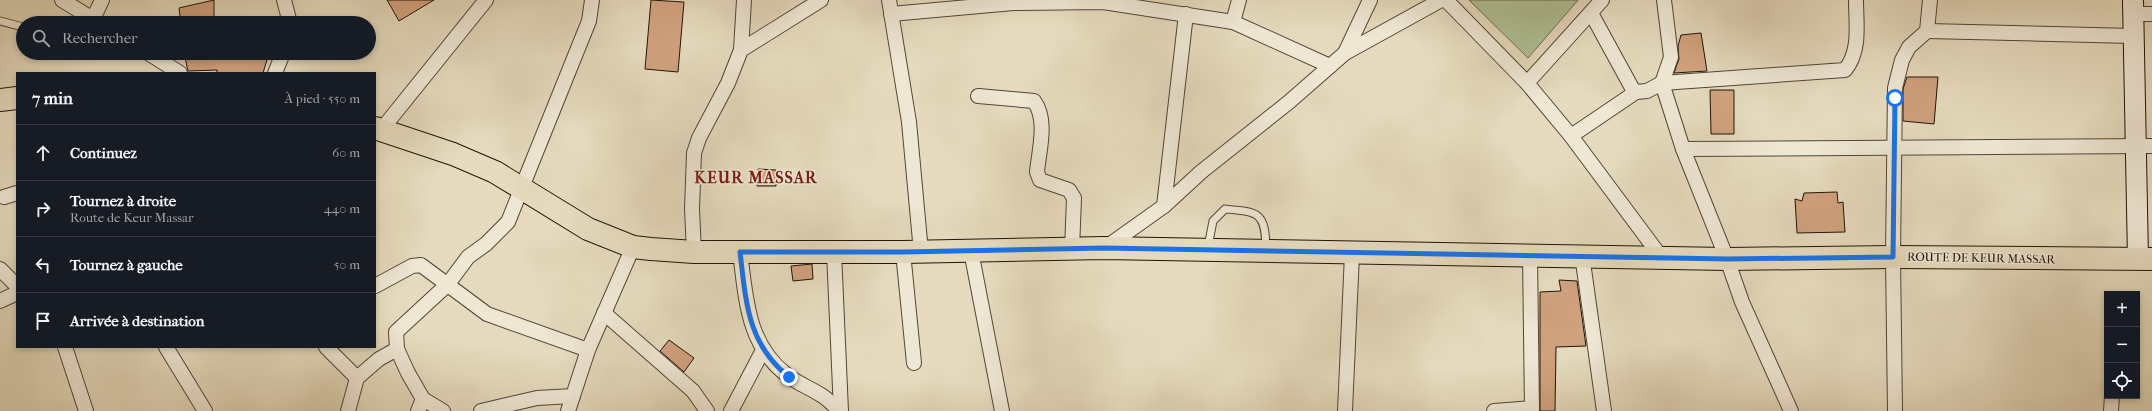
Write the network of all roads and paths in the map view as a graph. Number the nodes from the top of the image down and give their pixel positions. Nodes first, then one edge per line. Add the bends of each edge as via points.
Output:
1 (62, 0) edge
2 (102, 0) edge
3 (284, 0) edge
4 (486, 0) edge
5 (592, 0) edge
6 (744, 0) edge
7 (821, 0) edge
8 (889, 0) edge
9 (1239, 0) edge
10 (1370, 0) edge
11 (1442, 0) edge
12 (1446, 0) edge
13 (1602, 0) edge
14 (1664, 0) edge
15 (1856, 0) edge
16 (1930, 0) edge
17 (2139, 9) edge
18 (1591, 13) junction
19 (892, 14) junction
20 (1186, 14) junction
21 (88, 16) edge
22 (97, 16) edge
23 (288, 16) edge
24 (0, 21) edge
25 (1233, 22) junction
26 (16, 25) edge
27 (1927, 31) junction
28 (2133, 36) junction
29 (741, 50) junction
30 (1345, 53) junction
31 (159, 60) edge
32 (280, 60) edge
33 (1330, 66) junction
34 (178, 72) edge
35 (275, 72) edge
36 (1527, 83) junction
37 (1662, 83) junction
38 (1636, 92) junction
39 (978, 96) dead end
40 (16, 98) edge
41 (0, 100) edge
42 (378, 129) edge
43 (1571, 136) junction
44 (2144, 146) edge
45 (1683, 148) junction
46 (1895, 148) junction
47 (523, 188) junction
48 (1164, 206) junction
49 (633, 247) junction
50 (1104, 248) junction
51 (1072, 249) junction
52 (971, 251) junction
53 (1207, 251) junction
54 (694, 252) junction
55 (740, 252) junction
56 (834, 252) junction
57 (912, 252) junction
58 (1266, 252) junction
59 (1352, 254) junction
60 (1530, 254) junction
61 (1582, 255) junction
62 (1661, 257) junction
63 (1893, 257) junction
64 (1728, 259) junction
65 (2145, 259) edge
66 (0, 269) edge
67 (448, 284) junction
68 (16, 285) edge
69 (376, 285) edge
70 (16, 293) edge
71 (0, 301) edge
72 (604, 313) junction
73 (65, 348) edge
74 (167, 348) edge
75 (327, 348) edge
76 (397, 349) junction
77 (588, 350) junction
78 (763, 350) junction
79 (914, 363) dead end
80 (357, 378) junction
81 (573, 396) junction
82 (2112, 399) edge
83 (420, 405) edge
84 (1532, 410) edge
85 (86, 411) edge
86 (204, 411) edge
87 (348, 411) edge
88 (443, 411) edge
89 (481, 411) edge
90 (568, 411) edge
91 (707, 411) edge
92 (731, 411) edge
93 (841, 411) edge
94 (1002, 411) edge
95 (1345, 411) edge
96 (1494, 411) edge
97 (1604, 411) edge
98 (1791, 411) edge
99 (1895, 411) edge
100 (2112, 411) edge

1 - 21 street
2 - 22 street
3 - 23 street
4 - 42 street
5 - 47 street via 589,21
6 - 29 street
7 - 29 street
8 - 19 street
9 - 25 street
10 - 30 street
11 - 30 street
12 - 36 street
13 - 18 street
14 - 37 street via 1671,57
15 - 37 street via 1855,49 1852,61 1845,70
16 - 27 street
17 - 28 street
18 - 36 street
18 - 38 street
19 - 20 street via 1013,3 1070,1 1103,2
19 - 57 street via 909,122
20 - 25 street
20 - 48 street
24 - 26 lane
25 - 33 street
27 - 28 street
27 - 46 street via 1909,47 1897,73
28 - 44 street
29 - 54 street via 694,153
30 - 33 street
31 - 34 street
32 - 35 street
33 - 48 street via 1201,172
36 - 43 street
37 - 38 street via 1647,91
37 - 45 street
38 - 43 street
39 - 51 street via 1034,101 1040,108 1042,120 1037,172 1040,180 1069,190 1074,198
40 - 41 main road
42 - 47 main road, ROUTE DE KEUR MASSAR via 453,154 495,172
43 - 62 street
44 - 46 street
44 - 65 street
45 - 46 street
45 - 64 street
46 - 63 street
47 - 49 main road, ROUTE DE KEUR MASSAR via 588,229
47 - 67 street via 508,222 486,244 468,257
48 - 50 street
49 - 54 main road, ROUTE DE KEUR MASSAR
49 - 72 street
50 - 51 main road, ROUTE DE KEUR MASSAR
50 - 53 main road, ROUTE DE KEUR MASSAR
51 - 52 main road, ROUTE DE KEUR MASSAR
52 - 57 main road, ROUTE DE KEUR MASSAR
52 - 94 street
53 - 58 main road, ROUTE DE KEUR MASSAR
53 - 58 lane via 1213,221 1225,209 1251,211 1260,218 1265,227
54 - 55 main road, ROUTE DE KEUR MASSAR
55 - 56 main road, ROUTE DE KEUR MASSAR
55 - 78 street via 754,334
56 - 57 main road, ROUTE DE KEUR MASSAR
56 - 93 street
57 - 79 street
58 - 59 main road, ROUTE DE KEUR MASSAR
59 - 60 main road, ROUTE DE KEUR MASSAR
59 - 95 street
60 - 61 main road, ROUTE DE KEUR MASSAR
60 - 84 street
61 - 62 main road, ROUTE DE KEUR MASSAR
61 - 97 street
62 - 64 main road, ROUTE DE KEUR MASSAR
63 - 64 main road, ROUTE DE KEUR MASSAR
63 - 65 main road, ROUTE DE KEUR MASSAR
63 - 99 street
64 - 98 street via 1742,302
66 - 68 street
67 - 69 street via 421,265 412,266
67 - 76 street via 396,332
67 - 77 street via 486,314
70 - 71 street
72 - 77 street
72 - 91 street via 693,391
73 - 85 street
74 - 86 street
75 - 80 street
76 - 80 street via 379,359
76 - 83 street
77 - 81 street
78 - 92 street
78 - 93 street via 780,370
80 - 87 street
81 - 89 street via 537,398
81 - 90 street
82 - 100 street
83 - 88 street
84 - 96 street

